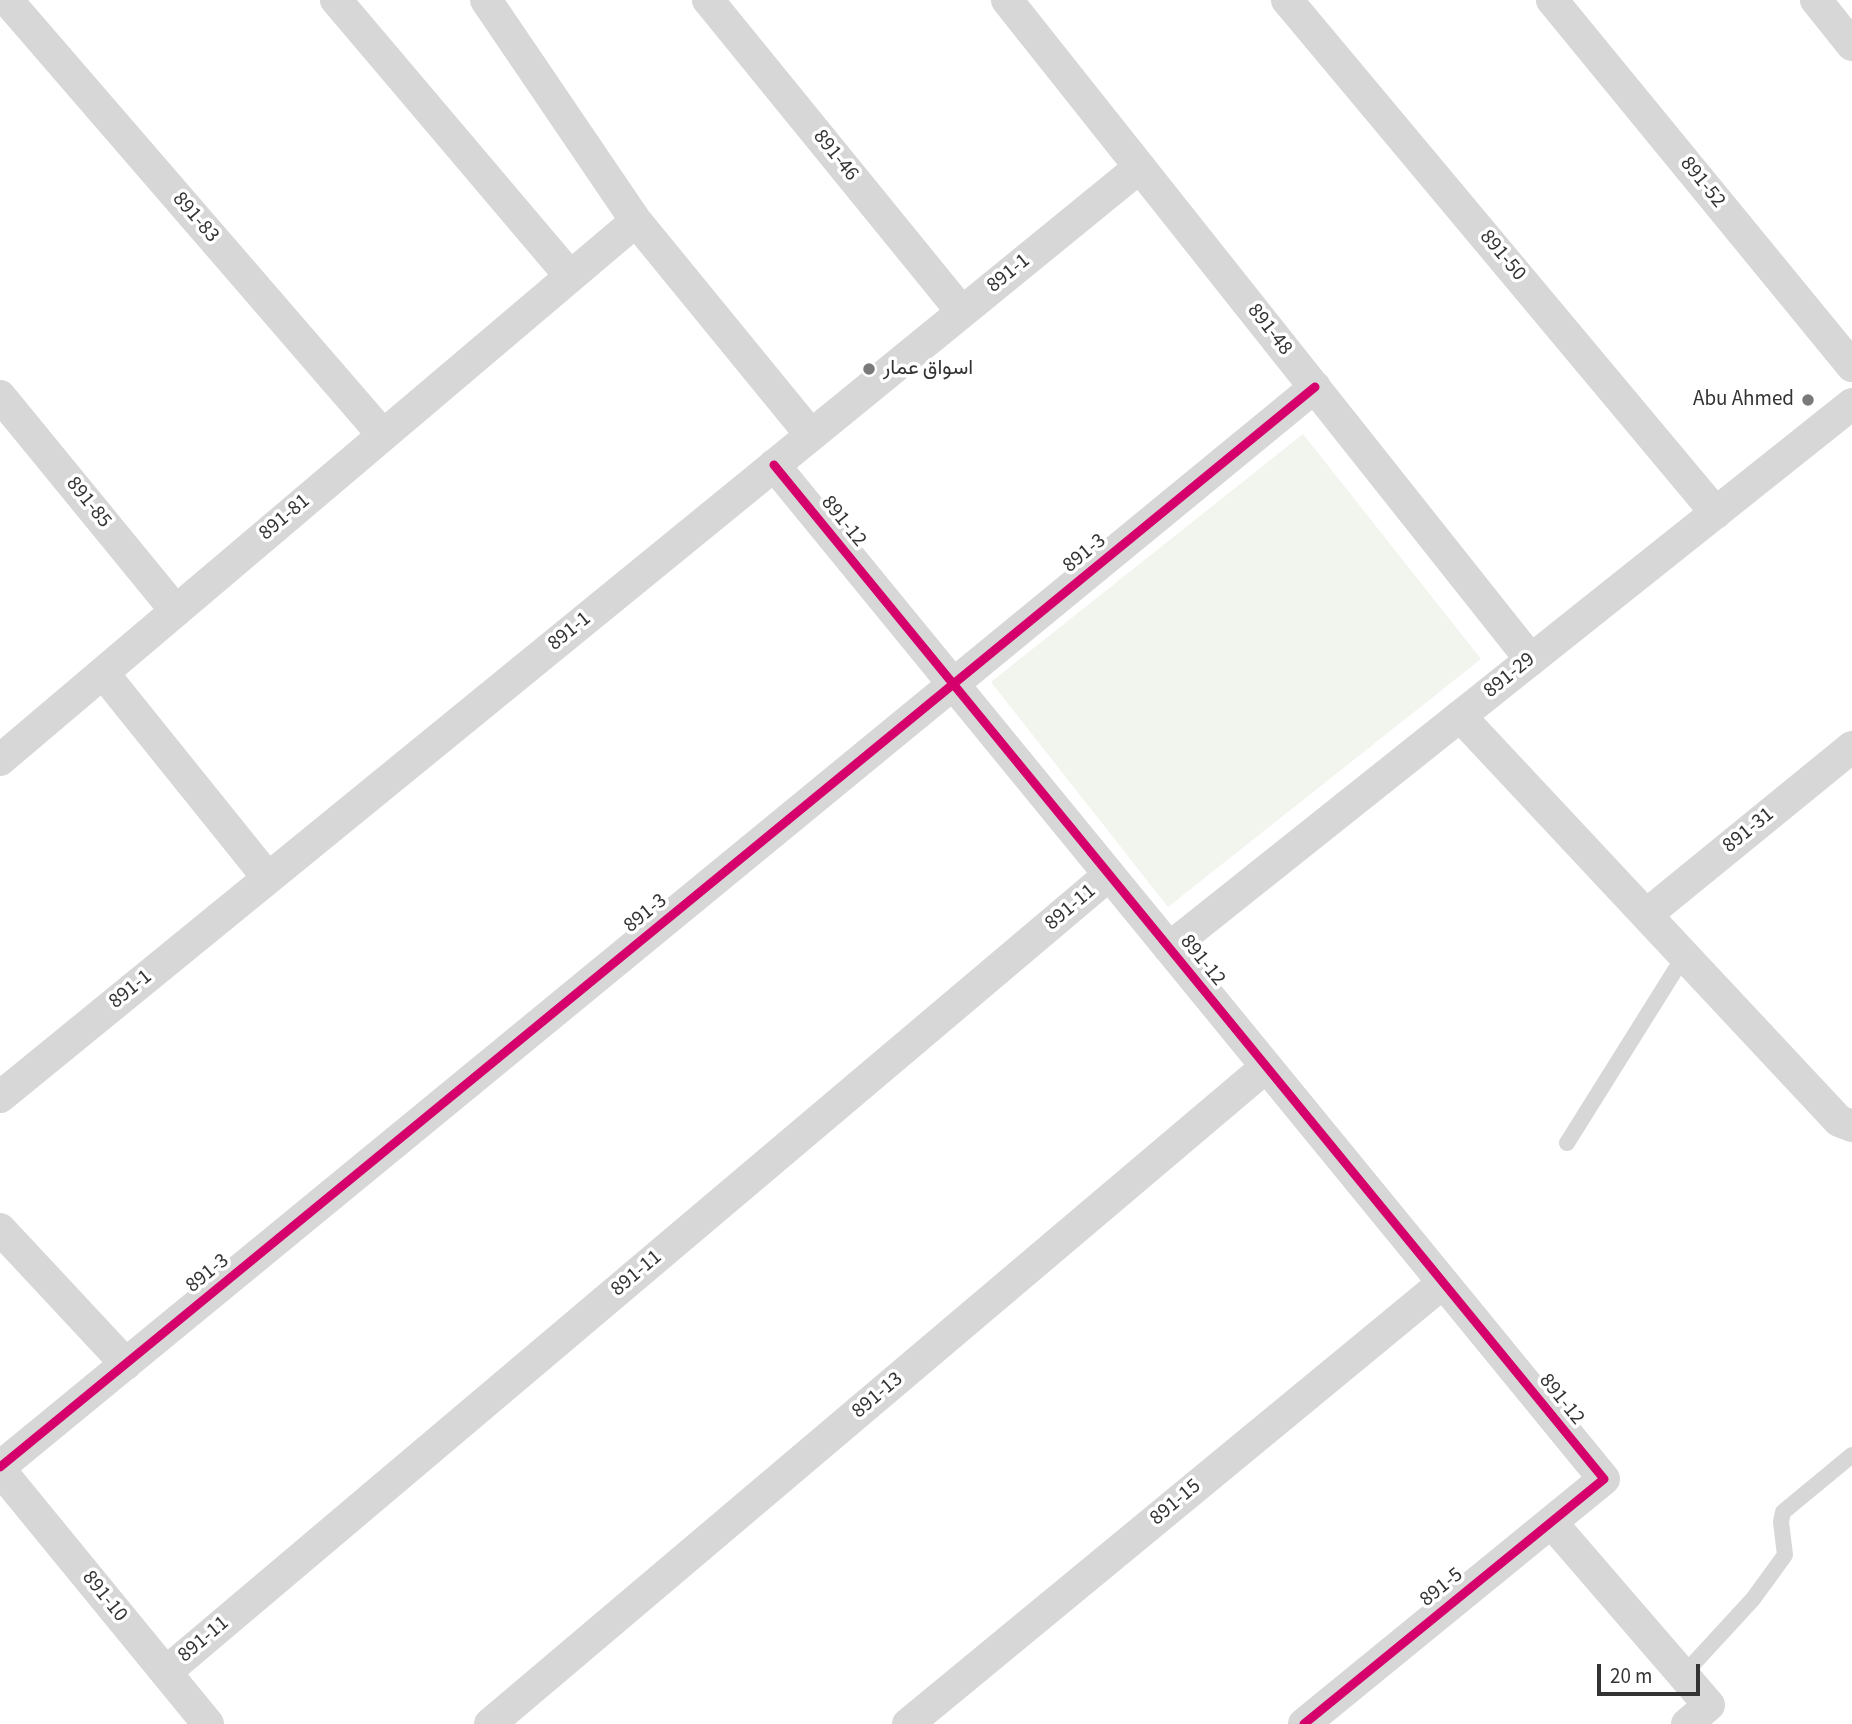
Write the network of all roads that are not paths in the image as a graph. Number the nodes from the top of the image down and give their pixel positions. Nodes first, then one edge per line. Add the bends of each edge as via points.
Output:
1 (8, 0) edge
2 (337, 0) edge
3 (486, 0) edge
4 (708, 0) edge
5 (1007, 0) edge
6 (1287, 0) edge
7 (1552, 0) edge
8 (1816, 0) edge
9 (1852, 45) edge
10 (1140, 167) junction
11 (635, 220) junction
12 (570, 276) junction
13 (962, 312) junction
14 (1852, 366) edge
15 (1315, 387) junction
16 (0, 396) edge
17 (1852, 404) edge
18 (383, 435) junction
19 (811, 435) junction
20 (774, 465) junction
21 (1716, 513) junction
22 (176, 611) junction
23 (1531, 660) junction
24 (103, 673) junction
25 (953, 685) junction
26 (1460, 716) junction
27 (1852, 747) edge
28 (0, 760) edge
29 (1109, 875) junction
30 (268, 878) junction
31 (1646, 915) junction
32 (1169, 948) junction
33 (1685, 956) junction
34 (1266, 1067) junction
35 (0, 1097) edge
36 (1848, 1119) edge
37 (1567, 1143) dead end
38 (0, 1229) edge
39 (1443, 1283) junction
40 (126, 1364) junction
41 (1852, 1455) edge
42 (0, 1469) edge
43 (1604, 1479) joint
44 (1551, 1522) junction
45 (166, 1672) junction
46 (1682, 1675) junction
47 (1698, 1715) edge
48 (208, 1724) edge
49 (490, 1724) edge
50 (908, 1724) edge
51 (1304, 1724) edge

1 - 18 street, 891-83
2 - 12 street
3 - 11 street
4 - 13 street, 891-46
5 - 10 street, 891-48
6 - 21 street, 891-50
7 - 14 street, 891-52
8 - 9 street
10 - 13 street, 891-1
10 - 15 street, 891-48
11 - 12 street, 891-81
11 - 19 street
12 - 18 street, 891-81
13 - 19 street, 891-1
15 - 23 street, 891-48
15 - 25 street, 891-3
16 - 22 street, 891-85
17 - 21 street, 891-29
18 - 22 street, 891-81
19 - 20 street, 891-1
20 - 25 street, 891-12
20 - 30 street, 891-1
21 - 23 street, 891-29
22 - 24 street, 891-81
23 - 26 street, 891-29
24 - 28 street, 891-81
24 - 30 street
25 - 29 street, 891-12
25 - 40 street, 891-3
26 - 31 street
26 - 32 street, 891-29
27 - 31 street, 891-31
29 - 32 street, 891-12
29 - 45 street, 891-11
30 - 35 street, 891-1
31 - 33 street
32 - 34 street, 891-12
33 - 36 street
33 - 37 lane
34 - 39 street, 891-12
34 - 49 street, 891-13
38 - 40 street
39 - 43 street, 891-12
39 - 50 street, 891-15
40 - 42 street, 891-3
41 - 46 lane via 1783,1512 1785,1555 1754,1599
42 - 45 street, 891-10
43 - 44 street, 891-5
44 - 46 street
44 - 51 street, 891-5
45 - 48 street, 891-10
46 - 47 street

